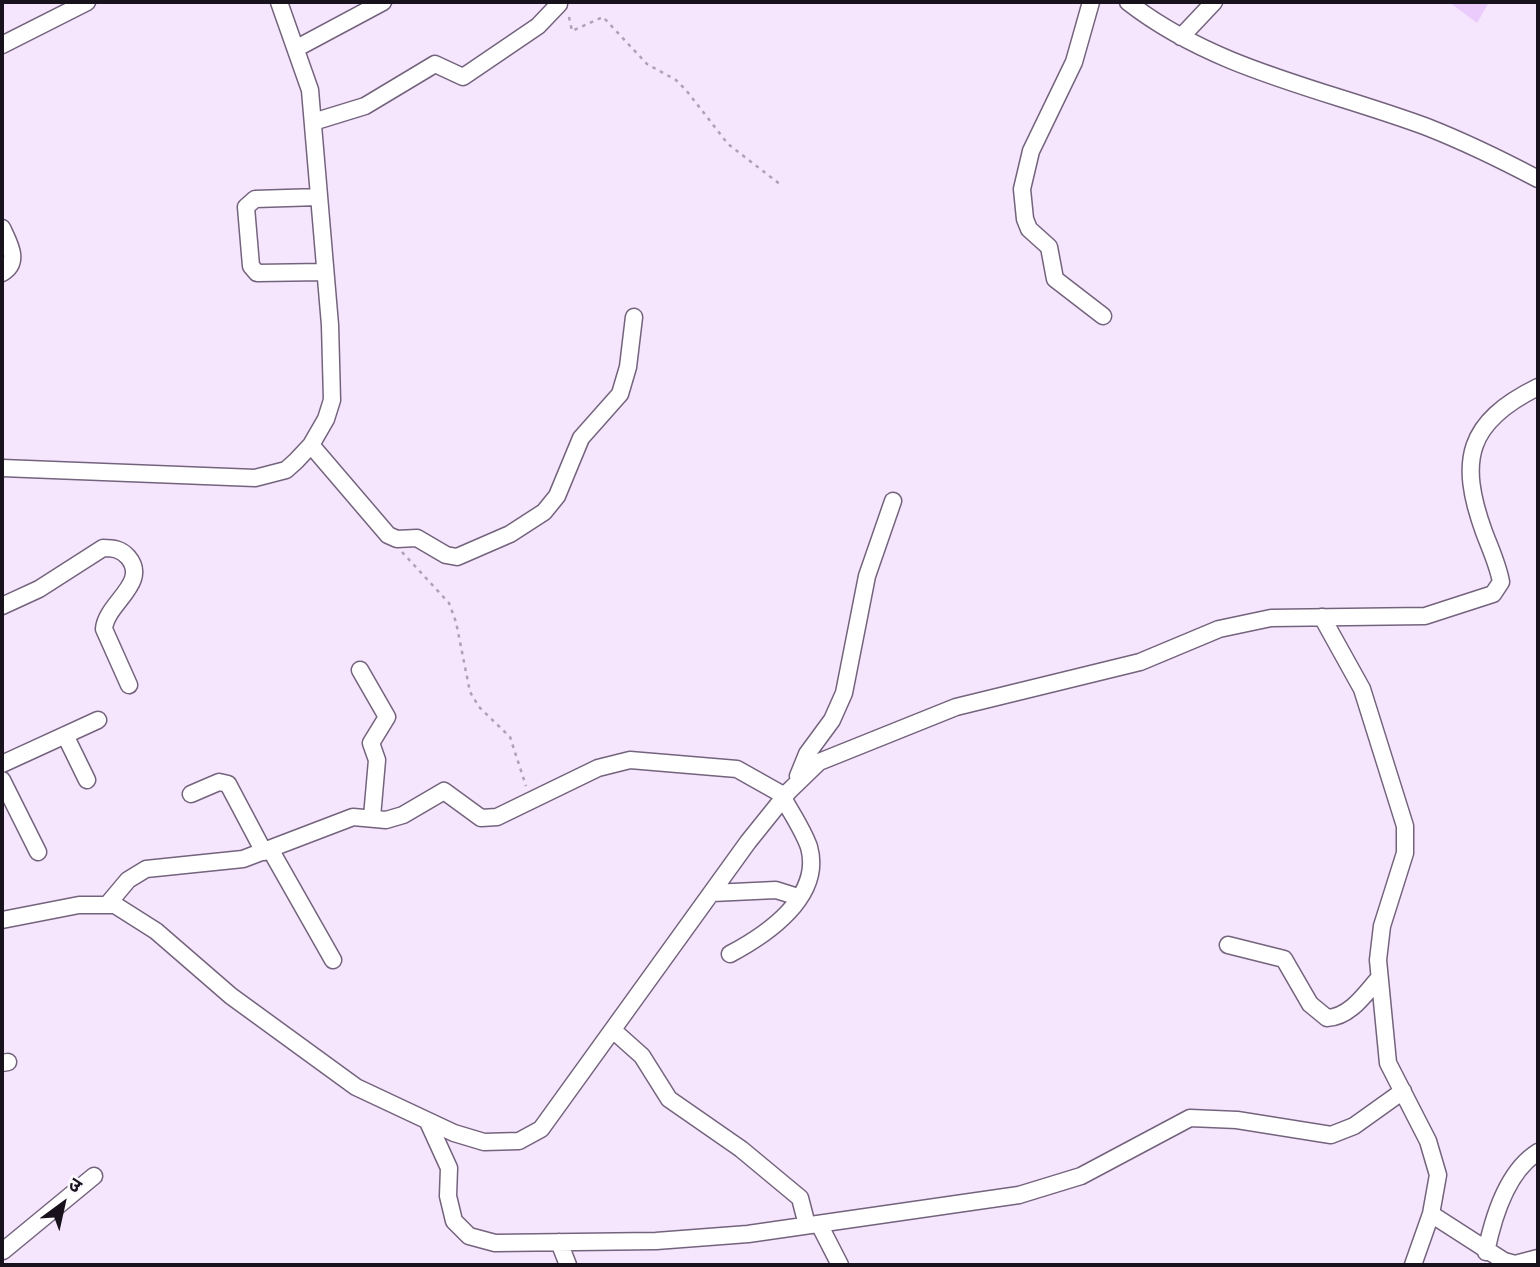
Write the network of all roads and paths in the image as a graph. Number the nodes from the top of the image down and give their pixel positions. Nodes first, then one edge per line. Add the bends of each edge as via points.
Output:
1 (87, 2) edge
2 (279, 2) edge
3 (383, 2) edge
4 (1091, 2) edge
5 (1128, 2) edge
6 (1214, 2) edge
7 (559, 4) joint
8 (1181, 37) junction
9 (2, 45) edge
10 (297, 48) junction
11 (313, 122) junction
12 (1538, 179) edge
13 (781, 185) dead end
14 (318, 197) junction
15 (2, 228) edge
16 (324, 272) junction
17 (2, 273) edge
18 (1103, 316) dead end
19 (634, 317) dead end
20 (1538, 387) edge
21 (311, 445) junction
22 (2, 468) edge
23 (892, 501) dead end
24 (392, 538) junction
25 (2, 606) edge
26 (1322, 617) junction
27 (360, 670) dead end
28 (130, 685) dead end
29 (98, 720) dead end
30 (65, 735) junction
31 (2, 764) edge
32 (2, 780) edge
33 (87, 780) dead end
34 (788, 793) junction
35 (191, 794) dead end
36 (532, 800) junction
37 (372, 817) junction
38 (267, 850) junction
39 (38, 852) dead end
40 (712, 893) junction
41 (798, 897) junction
42 (107, 905) junction
43 (2, 920) edge
44 (1228, 945) dead end
45 (730, 954) dead end
46 (333, 960) dead end
47 (1379, 978) junction
48 (614, 1031) junction
49 (1403, 1091) junction
50 (428, 1122) junction
51 (1538, 1152) edge
52 (94, 1176) dead end
53 (1431, 1214) junction
54 (813, 1225) junction
55 (559, 1242) junction
56 (3, 1249) edge
57 (1486, 1252) junction
58 (1538, 1258) edge
59 (12, 1265) edge
60 (568, 1265) edge
61 (840, 1265) edge
62 (1413, 1265) edge

1 - 9 street
2 - 10 street
3 - 10 street
4 - 18 street via 1074,62 1031,151 1022,189 1029,229 1049,247 1055,279
5 - 8 street
6 - 8 street
7 - 11 street via 538,26 464,77 435,64 365,106
7 - 13 path via 568,8 572,31 599,16 607,20 647,64 686,90 728,144
8 - 12 street via 1270,75 1428,127
10 - 11 street via 310,90
11 - 14 street
14 - 16 street
14 - 16 street via 255,199 246,207 251,266 257,273
15 - 17 street via 14,255
16 - 21 street via 332,400
19 - 24 street via 620,394 581,438 557,496 544,512 510,534 457,557 417,538
20 - 26 street via 1488,424 1471,450 1473,499 1500,575 1499,588 1484,598 1425,616
21 - 22 street via 286,470 255,478
21 - 24 street
23 - 34 street via 867,576 844,694
24 - 36 path via 449,603 470,692 510,737
25 - 28 street via 39,589 95,551 117,548 133,565 134,580 109,612 104,629
26 - 34 street via 1272,618 1219,629 1140,662 956,707 819,762
26 - 47 street via 1362,689 1405,826 1405,853 1379,943
27 - 37 street via 387,717 371,743 377,760
29 - 30 street
30 - 31 street
30 - 33 street
32 - 39 street
34 - 36 street via 737,769 630,760 598,768
34 - 40 street
34 - 41 street via 811,861
35 - 38 street via 219,782 228,784
36 - 37 street via 497,817 481,818 444,791 403,816
37 - 38 street via 353,817
38 - 42 street via 225,863 146,869 128,880
38 - 46 street
40 - 41 street via 776,890
40 - 48 street
41 - 45 street via 769,932
42 - 43 street via 79,905
42 - 50 street via 128,912 156,931 304,1052 356,1087
44 - 47 street via 1284,959 1310,1004 1327,1018 1349,1010
47 - 49 street via 1385,1051
48 - 50 street via 532,1135 484,1142
48 - 54 street via 642,1056 669,1099 741,1149 800,1198
49 - 53 street via 1428,1141 1438,1175
49 - 54 street via 1354,1126 1331,1135 1237,1120 1190,1118 1104,1165 1051,1186 944,1208
50 - 55 street via 449,1168 449,1210 461,1230 495,1243
51 - 57 street via 1506,1192
52 - 56 street
53 - 57 street
53 - 62 street
54 - 55 street via 703,1239
54 - 61 street
55 - 60 street
56 - 59 street
57 - 58 street via 1515,1264

